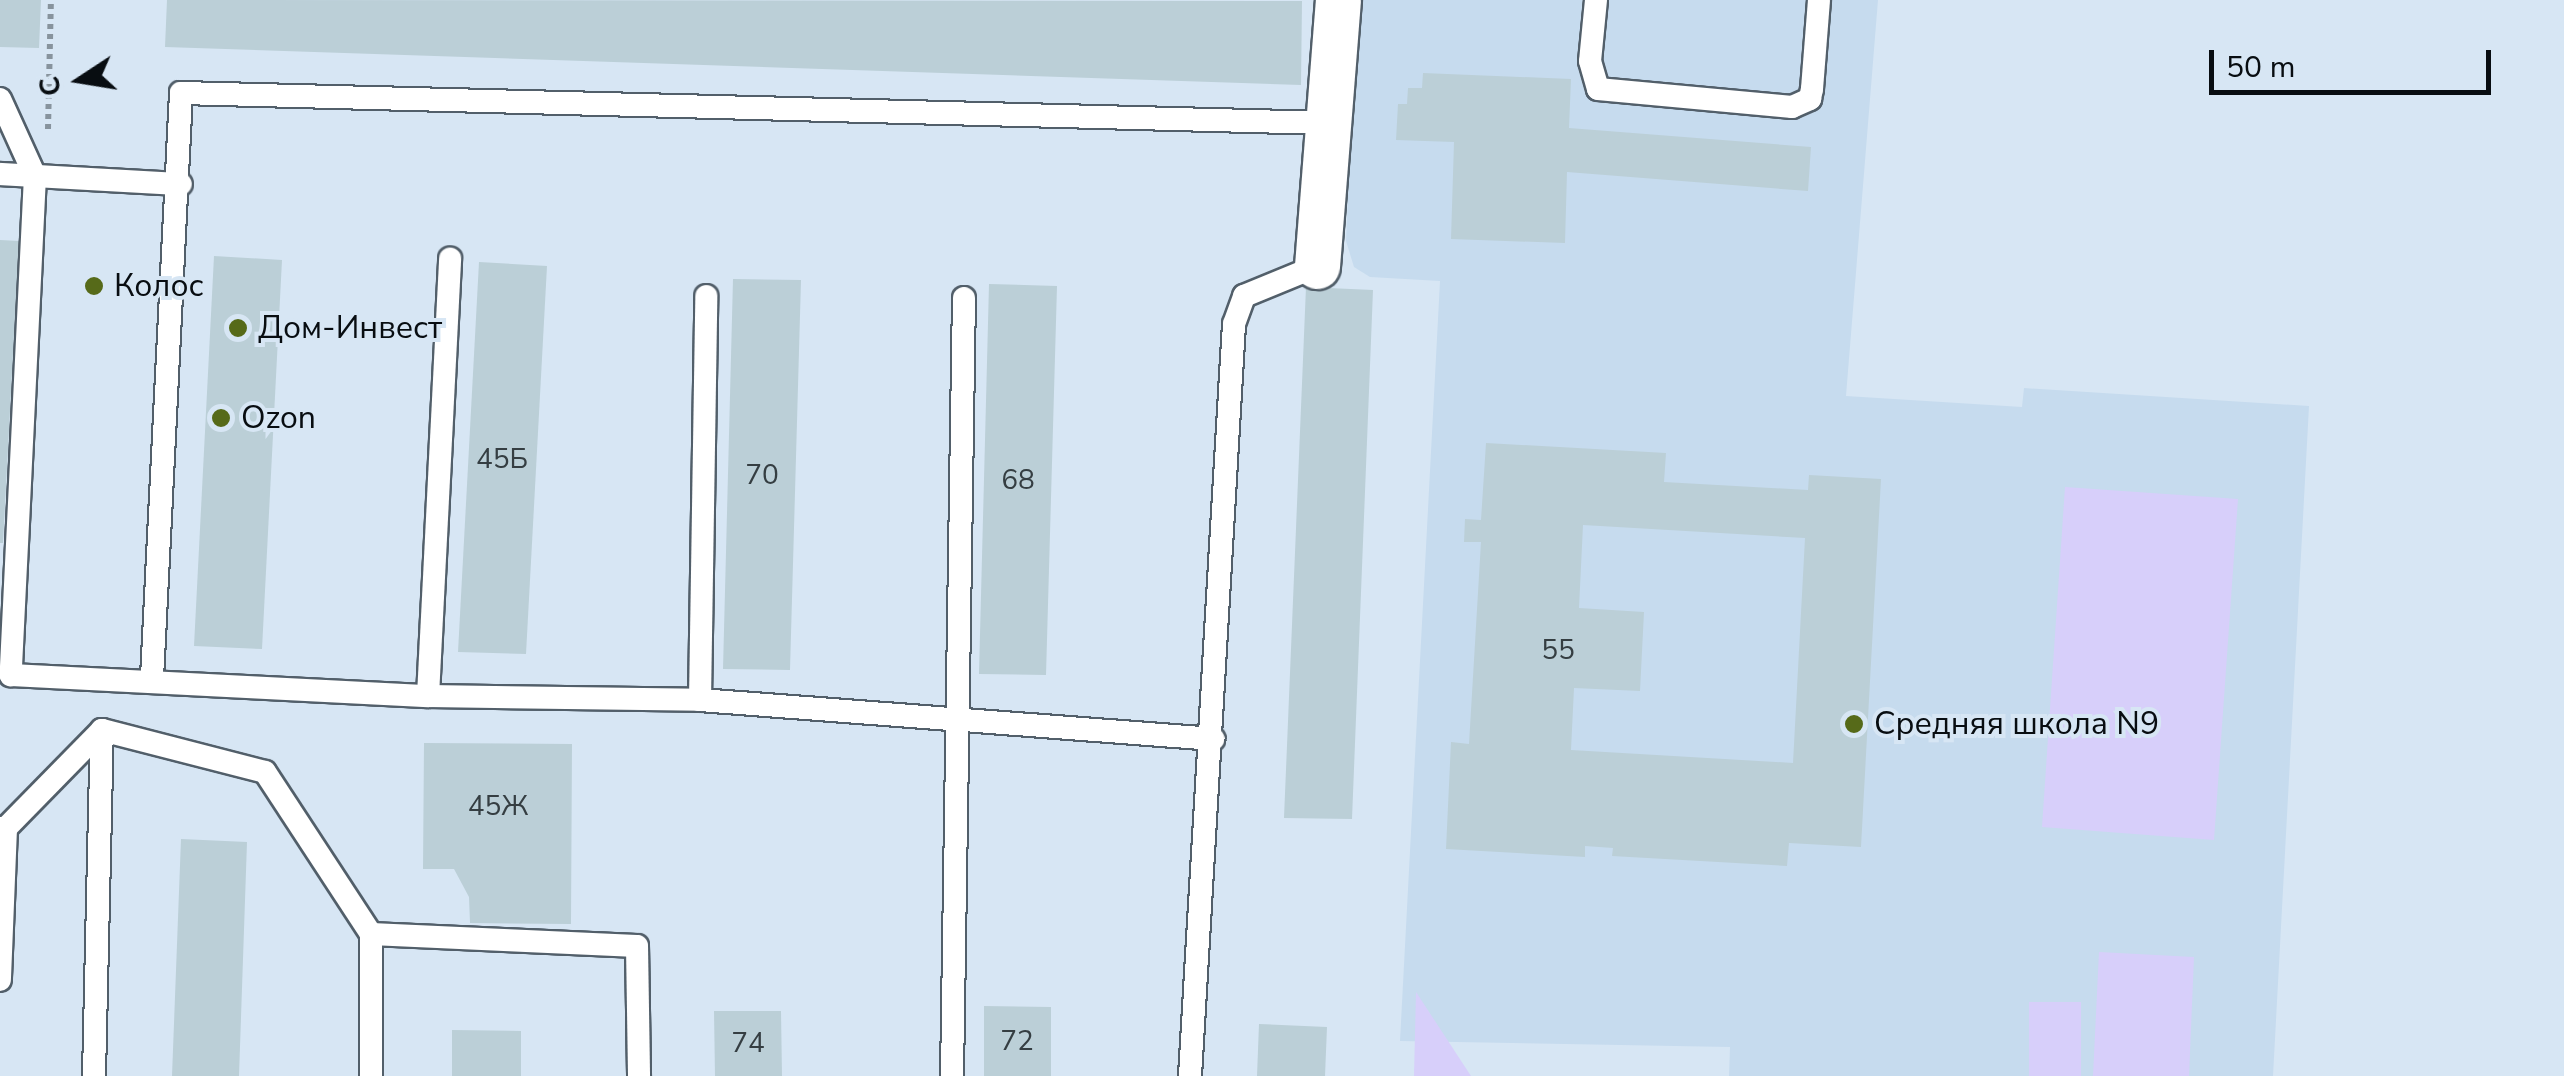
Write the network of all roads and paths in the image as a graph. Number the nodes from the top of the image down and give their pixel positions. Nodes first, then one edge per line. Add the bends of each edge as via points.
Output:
1 (51, 0) edge
2 (1338, 0) edge
3 (1596, 0) edge
4 (1820, 0) edge
5 (0, 98) edge
6 (1330, 123) junction
7 (0, 174) edge
8 (41, 176) junction
9 (181, 184) junction
10 (450, 259) dead end
11 (1317, 266) joint
12 (706, 296) dead end
13 (964, 298) dead end
14 (152, 678) junction
15 (428, 696) junction
16 (700, 700) junction
17 (956, 723) junction
18 (102, 730) junction
19 (1214, 739) junction
20 (3, 828) edge
21 (372, 934) junction
22 (0, 980) edge
23 (94, 1076) edge
24 (371, 1076) edge
25 (639, 1076) edge
26 (952, 1076) edge
27 (1190, 1076) edge

1 - 8 path
2 - 6 street
3 - 4 lane via 1590,61 1598,89 1792,107 1810,100
5 - 8 lane
6 - 9 lane via 181,93
6 - 11 street
7 - 8 lane
8 - 9 lane
8 - 14 lane via 11,675
9 - 14 lane
10 - 15 lane
11 - 19 lane via 1244,296 1234,324
12 - 16 lane
13 - 17 lane
14 - 15 lane
15 - 16 lane
16 - 17 lane
17 - 19 lane
17 - 26 lane
18 - 20 lane
18 - 21 lane via 265,772
18 - 23 lane
19 - 27 lane
20 - 22 lane
21 - 24 lane
21 - 25 lane via 637,946

